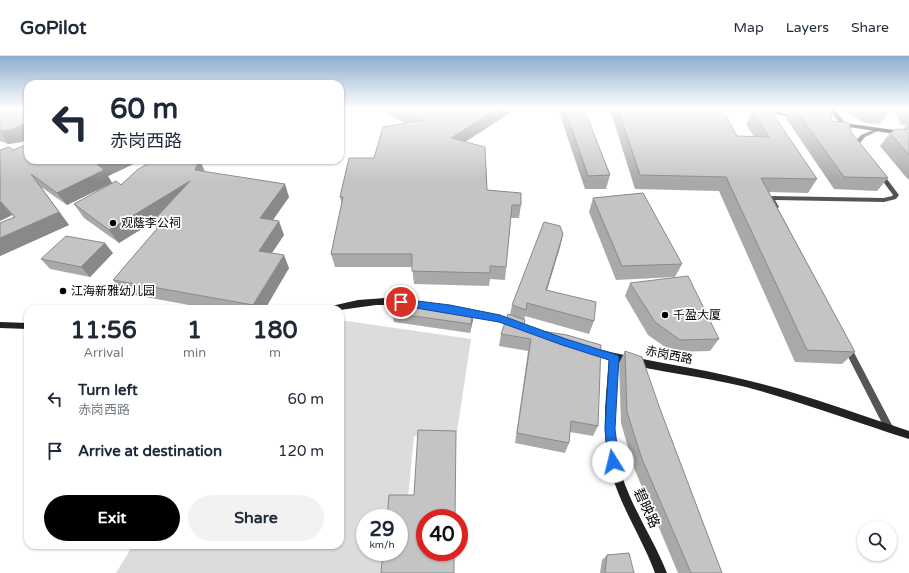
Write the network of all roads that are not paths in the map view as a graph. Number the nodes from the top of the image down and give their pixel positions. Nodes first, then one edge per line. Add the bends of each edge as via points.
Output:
1 (850, 133) edge
2 (869, 133) edge
3 (874, 165) edge
4 (779, 213) edge
5 (417, 303) edge
6 (344, 305) edge
7 (457, 310) edge
8 (0, 325) edge
9 (24, 326) edge
10 (543, 335) edge
11 (844, 341) edge
12 (586, 349) edge
13 (614, 357) junction
14 (889, 428) junction
15 (909, 435) edge
16 (661, 573) edge

1 - 2 street via 859,145 862,136
3 - 4 street via 896,194 894,198 771,198
5 - 6 street via 368,301
7 - 10 street via 500,319
8 - 9 street
11 - 14 street
12 - 13 street, 赤岗西路
13 - 14 street, 赤岗西路 via 780,392
13 - 16 street, 碧映路 via 610,429 613,462
14 - 15 street, 赤岗西路

